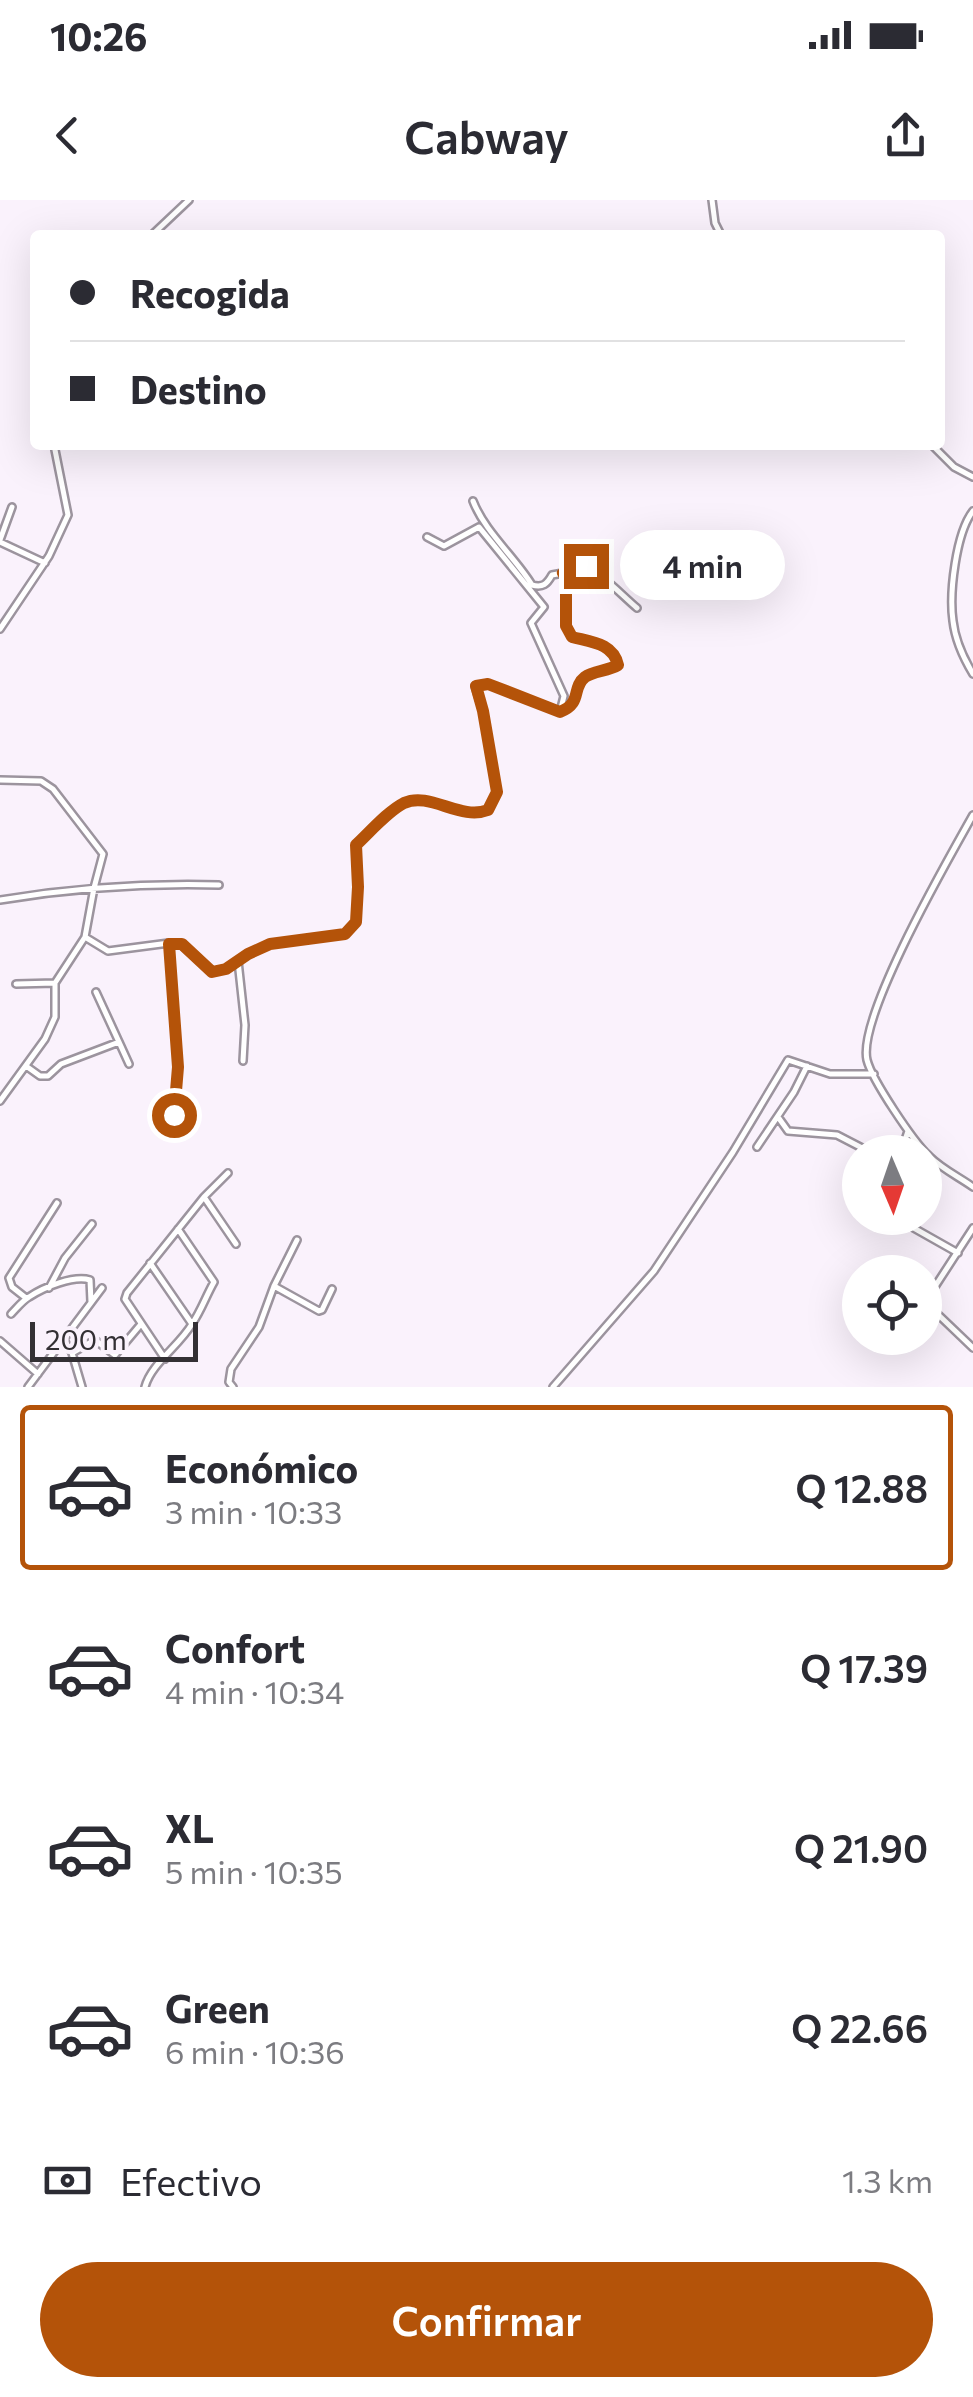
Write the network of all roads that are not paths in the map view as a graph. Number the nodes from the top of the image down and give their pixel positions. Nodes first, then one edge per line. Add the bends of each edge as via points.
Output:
1 (189, 200) edge
2 (712, 200) edge
3 (157, 230) edge
4 (718, 230) edge
5 (55, 450) edge
6 (937, 450) edge
7 (973, 477) edge
8 (473, 501) dead end
9 (12, 507) dead end
10 (973, 511) edge
11 (427, 537) dead end
12 (2, 542) edge
13 (0, 552) edge
14 (44, 562) junction
15 (563, 573) junction
16 (637, 608) dead end
17 (0, 630) edge
18 (973, 674) edge
19 (560, 712) junction
20 (0, 780) edge
21 (973, 815) edge
22 (220, 885) dead end
23 (94, 888) junction
24 (0, 900) edge
25 (85, 937) junction
26 (169, 944) junction
27 (238, 961) junction
28 (56, 983) junction
29 (16, 984) dead end
30 (96, 992) dead end
31 (118, 1042) junction
32 (242, 1060) dead end
33 (129, 1064) dead end
34 (26, 1066) junction
35 (807, 1066) junction
36 (874, 1074) junction
37 (0, 1102) edge
38 (174, 1115) dead end
39 (778, 1117) junction
40 (769, 1129) junction
41 (788, 1130) junction
42 (908, 1131) junction
43 (907, 1135) edge
44 (842, 1138) edge
45 (758, 1147) dead end
46 (228, 1173) dead end
47 (972, 1185) edge
48 (204, 1198) junction
49 (57, 1203) dead end
50 (92, 1224) dead end
51 (973, 1228) edge
52 (178, 1229) junction
53 (925, 1235) edge
54 (297, 1240) dead end
55 (236, 1244) dead end
56 (958, 1254) junction
57 (150, 1263) junction
58 (274, 1286) junction
59 (49, 1288) junction
60 (102, 1288) dead end
61 (332, 1289) dead end
62 (26, 1298) junction
63 (91, 1302) junction
64 (11, 1314) dead end
65 (141, 1323) junction
66 (192, 1324) junction
67 (64, 1340) junction
68 (0, 1341) edge
69 (973, 1348) edge
70 (72, 1353) junction
71 (165, 1359) junction
72 (38, 1374) junction
73 (28, 1387) edge
74 (82, 1387) edge
75 (145, 1387) edge
76 (233, 1387) edge
77 (553, 1387) edge

1 - 3 street
2 - 4 street
5 - 14 street via 68,515
6 - 7 street
8 - 15 street via 532,585
9 - 12 street
10 - 18 street via 958,554 953,602 953,624
11 - 19 street via 444,546 479,526 544,607 531,622 564,696
12 - 13 street
12 - 14 street
14 - 17 street
15 - 16 street via 575,563 586,566
15 - 19 street via 572,637 602,644 618,665 586,676 570,708
19 - 27 street via 488,684 476,686 497,792 488,810 424,799 404,803 356,845 356,922 345,934 270,944
20 - 23 street via 41,781 68,805 103,854
21 - 36 street via 885,987 868,1032 866,1058
22 - 23 street
23 - 24 street
23 - 25 street
25 - 26 street via 108,951
25 - 28 street
26 - 27 street via 182,944 212,972
26 - 38 street via 178,1055
27 - 32 street
28 - 29 street
28 - 34 street via 54,1016
30 - 31 street
31 - 33 street
31 - 34 street via 61,1064 48,1076
34 - 37 street
35 - 36 street via 830,1074
35 - 39 street
35 - 77 street via 788,1060 654,1271
36 - 42 street
39 - 40 street
39 - 41 street
40 - 41 street
40 - 45 street
41 - 44 street
42 - 43 street
42 - 47 street via 932,1160
46 - 48 street
48 - 52 street
48 - 55 street
49 - 62 street via 9,1278
50 - 59 street
51 - 56 street
52 - 57 street
52 - 66 street via 214,1282
53 - 56 street
54 - 58 street
56 - 69 street via 925,1302
57 - 65 street via 126,1299
57 - 66 street
58 - 61 street via 319,1311
58 - 76 street via 259,1327 231,1369
59 - 62 street
59 - 63 street via 88,1278
60 - 63 street
62 - 64 street
63 - 67 street
65 - 70 street via 115,1355 95,1340
65 - 71 street
66 - 71 street
67 - 70 street
67 - 72 street
68 - 72 street
70 - 74 street
71 - 75 street
72 - 73 street

